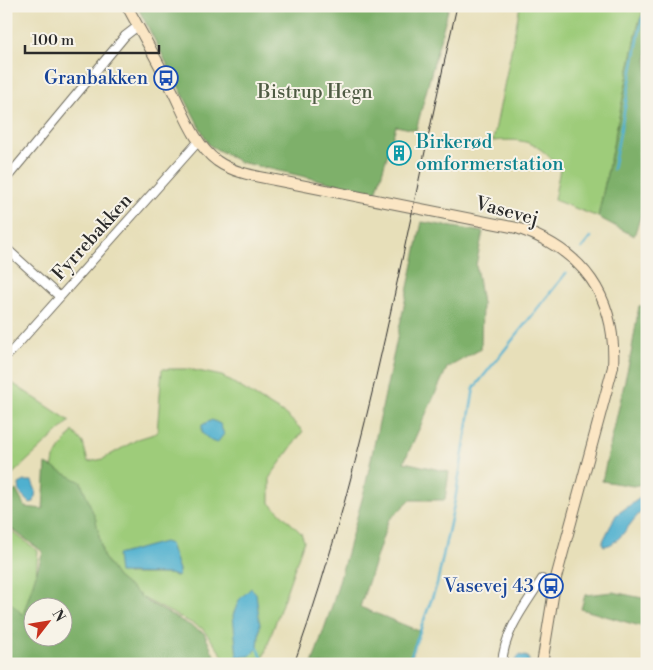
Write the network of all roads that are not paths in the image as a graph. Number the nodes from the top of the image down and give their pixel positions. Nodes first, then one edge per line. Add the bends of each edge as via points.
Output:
1 (127, 6) edge
2 (138, 26) junction
3 (198, 142) junction
4 (6, 179) edge
5 (6, 248) edge
6 (60, 297) junction
7 (10, 354) dead end
8 (542, 579) dead end
9 (502, 664) edge
10 (542, 664) edge

1 - 2 street, Vasevej
2 - 3 street, Vasevej
2 - 4 street via 125,36
3 - 6 street, Fyrrebakken
3 - 10 street, Vasevej via 218,161 239,172 535,234 573,258 593,281 611,323 613,367 556,578
5 - 6 street
6 - 7 street, Fyrrebakken
8 - 9 street via 512,625

